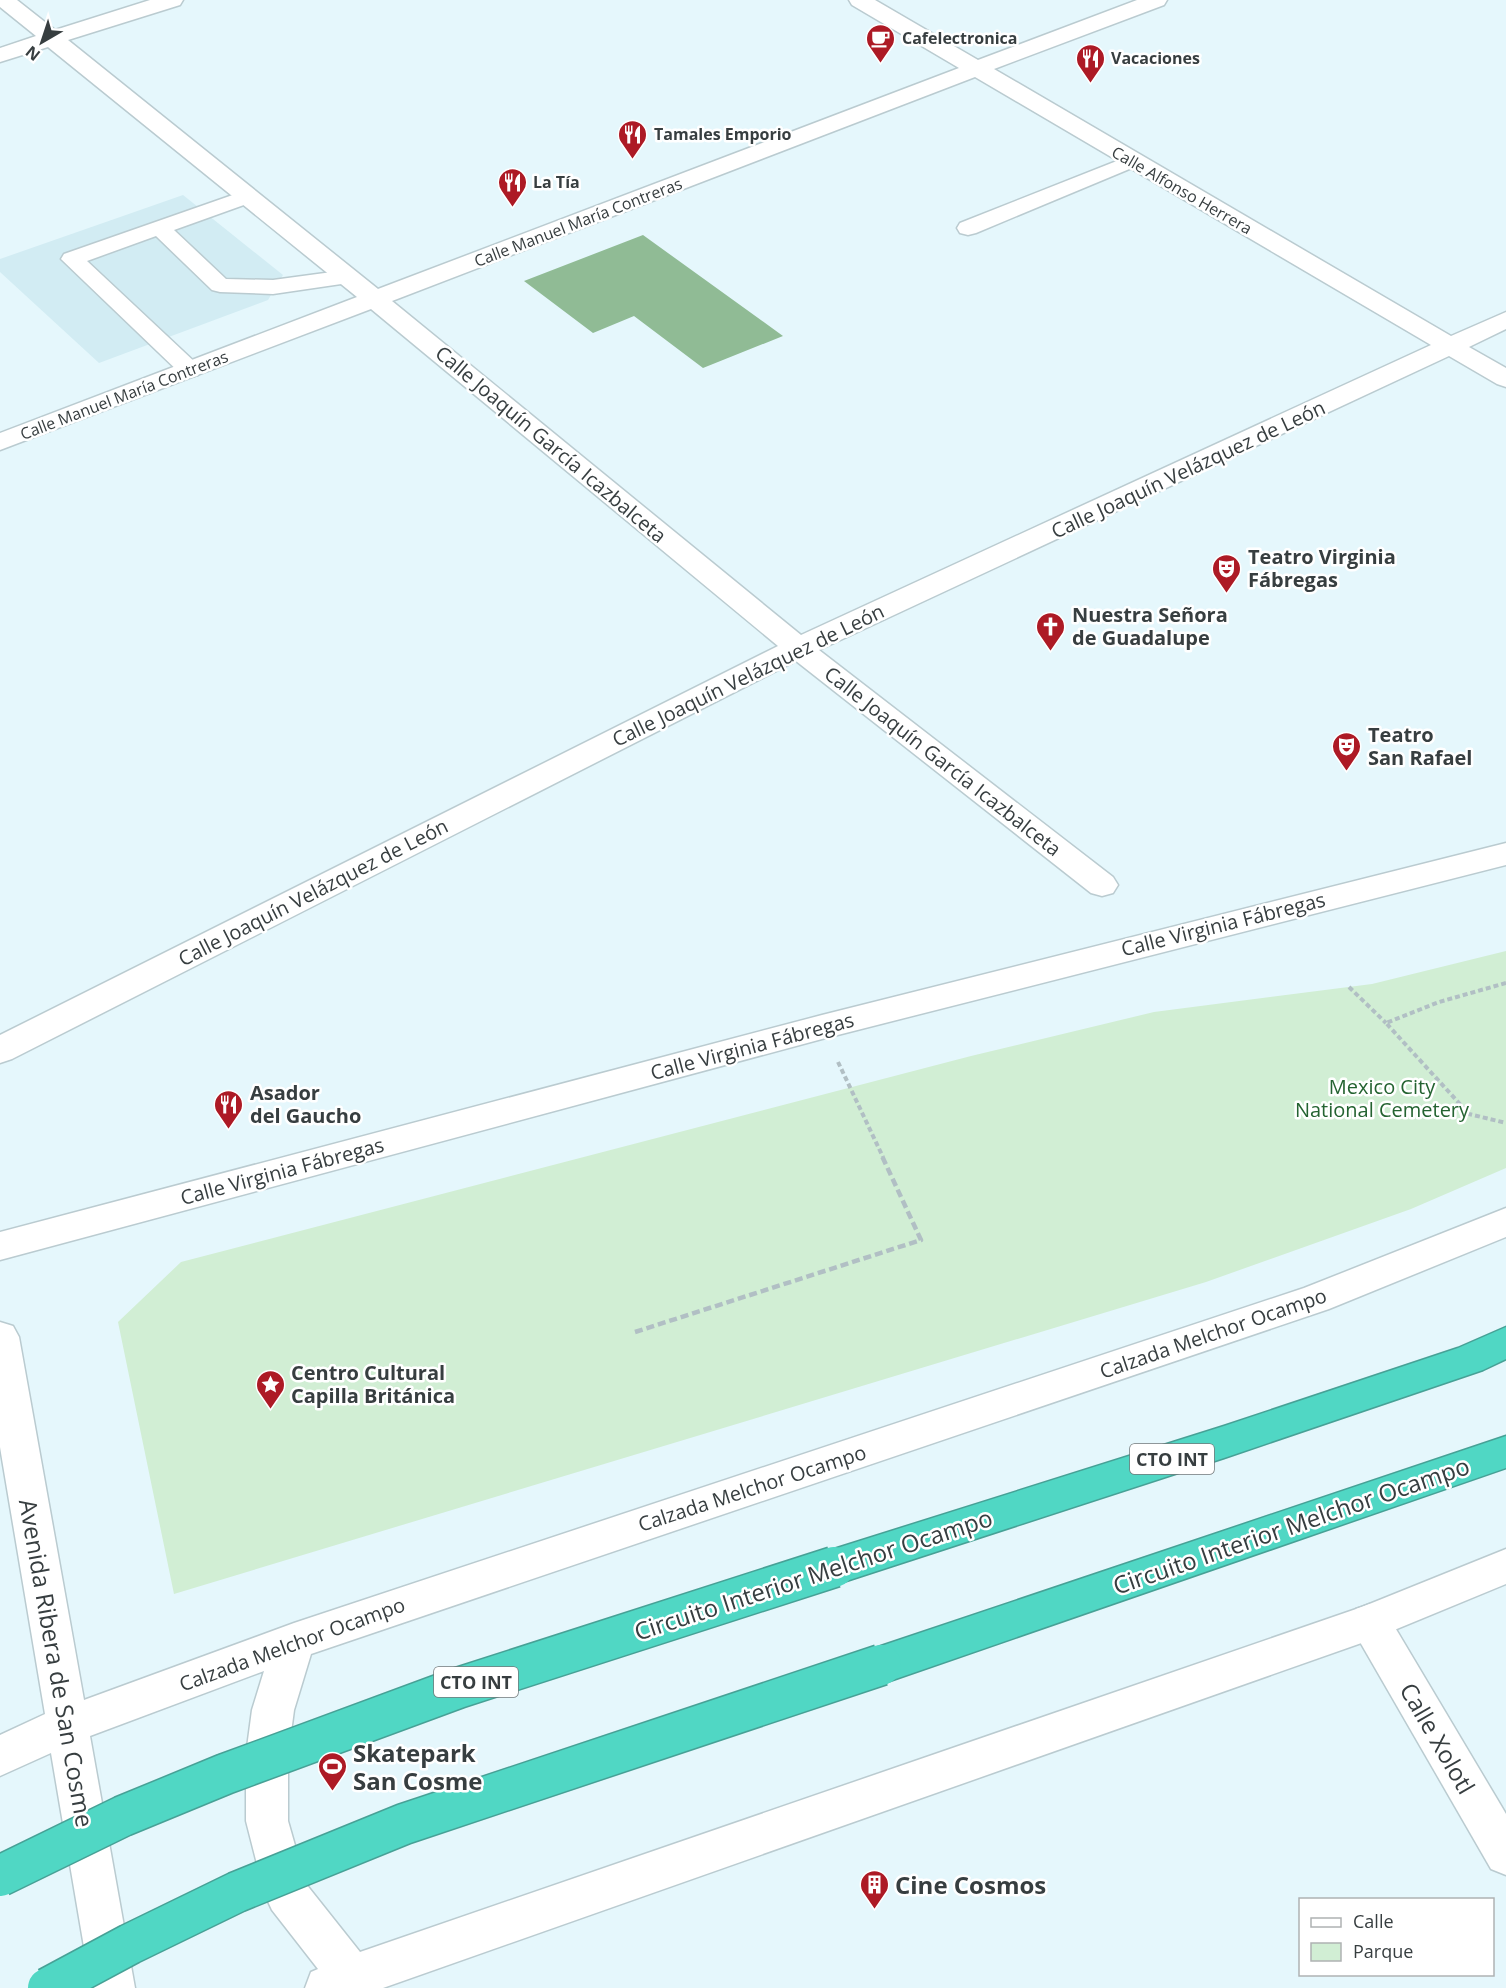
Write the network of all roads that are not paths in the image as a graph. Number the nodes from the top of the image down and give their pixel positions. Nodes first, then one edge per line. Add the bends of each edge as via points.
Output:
1 (4, 0) edge
2 (172, 0) edge
3 (860, 0) edge
4 (1156, 0) edge
5 (52, 39) junction
6 (0, 55) edge
7 (974, 68) junction
8 (1132, 161) junction
9 (247, 196) junction
10 (159, 227) junction
11 (968, 228) dead end
12 (347, 277) junction
13 (376, 300) junction
14 (1506, 320) edge
15 (1451, 347) junction
16 (190, 370) junction
17 (1506, 379) edge
18 (0, 442) edge
19 (798, 648) junction
20 (1506, 854) edge
21 (1102, 885) dead end
22 (0, 1050) edge
23 (1506, 1222) edge
24 (0, 1246) edge
25 (0, 1337) edge
26 (1506, 1342) edge
27 (1506, 1452) edge
28 (1506, 1566) edge
29 (1370, 1622) junction
30 (294, 1641) junction
31 (68, 1724) junction
32 (0, 1756) edge
33 (1506, 1854) edge
34 (0, 1876) edge
35 (340, 1982) edge
36 (48, 1988) edge
37 (113, 1988) edge

1 - 5 street, Calle Joaquín García Icazbalceta
2 - 5 street
3 - 7 street, Calle Alfonso Herrera
4 - 7 street, Calle Manuel María Contreras
5 - 6 street
5 - 9 street, Calle Joaquín García Icazbalceta
7 - 8 street, Calle Alfonso Herrera
7 - 13 street, Calle Manuel María Contreras
8 - 11 lane
8 - 15 street, Calle Alfonso Herrera
9 - 10 lane
9 - 12 street, Calle Joaquín García Icazbalceta
10 - 12 lane via 220,285 273,287
10 - 16 lane via 72,259
12 - 13 street, Calle Joaquín García Icazbalceta
13 - 16 street, Calle Manuel María Contreras
13 - 19 street, Calle Joaquín García Icazbalceta
14 - 15 street, Calle Joaquín Velázquez de León
15 - 17 street, Calle Alfonso Herrera
15 - 19 street, Calle Joaquín Velázquez de León
16 - 18 street, Calle Manuel María Contreras
19 - 21 street, Calle Joaquín García Icazbalceta
19 - 22 street, Calle Joaquín Velázquez de León
20 - 24 street, Calle Virginia Fábregas via 822,1027
23 - 30 street, Calzada Melchor Ocampo via 1316,1299
25 - 31 street, Avenida Ribera de San Cosme
26 - 34 highway, Circuito Interior Melchor Ocampo / CTO INT, bridge via 1470,1359 1224,1442 458,1688 225,1774 123,1816
27 - 36 highway, Circuito Interior Melchor Ocampo, bridge via 404,1824 237,1892
28 - 29 street
29 - 33 street, Calle Xolotl
29 - 35 street
30 - 31 street, Calzada Melchor Ocampo
30 - 35 street via 273,1710 267,1755 267,1821 287,1895
31 - 32 street, Calzada Melchor Ocampo
31 - 37 street, Avenida Ribera de San Cosme

